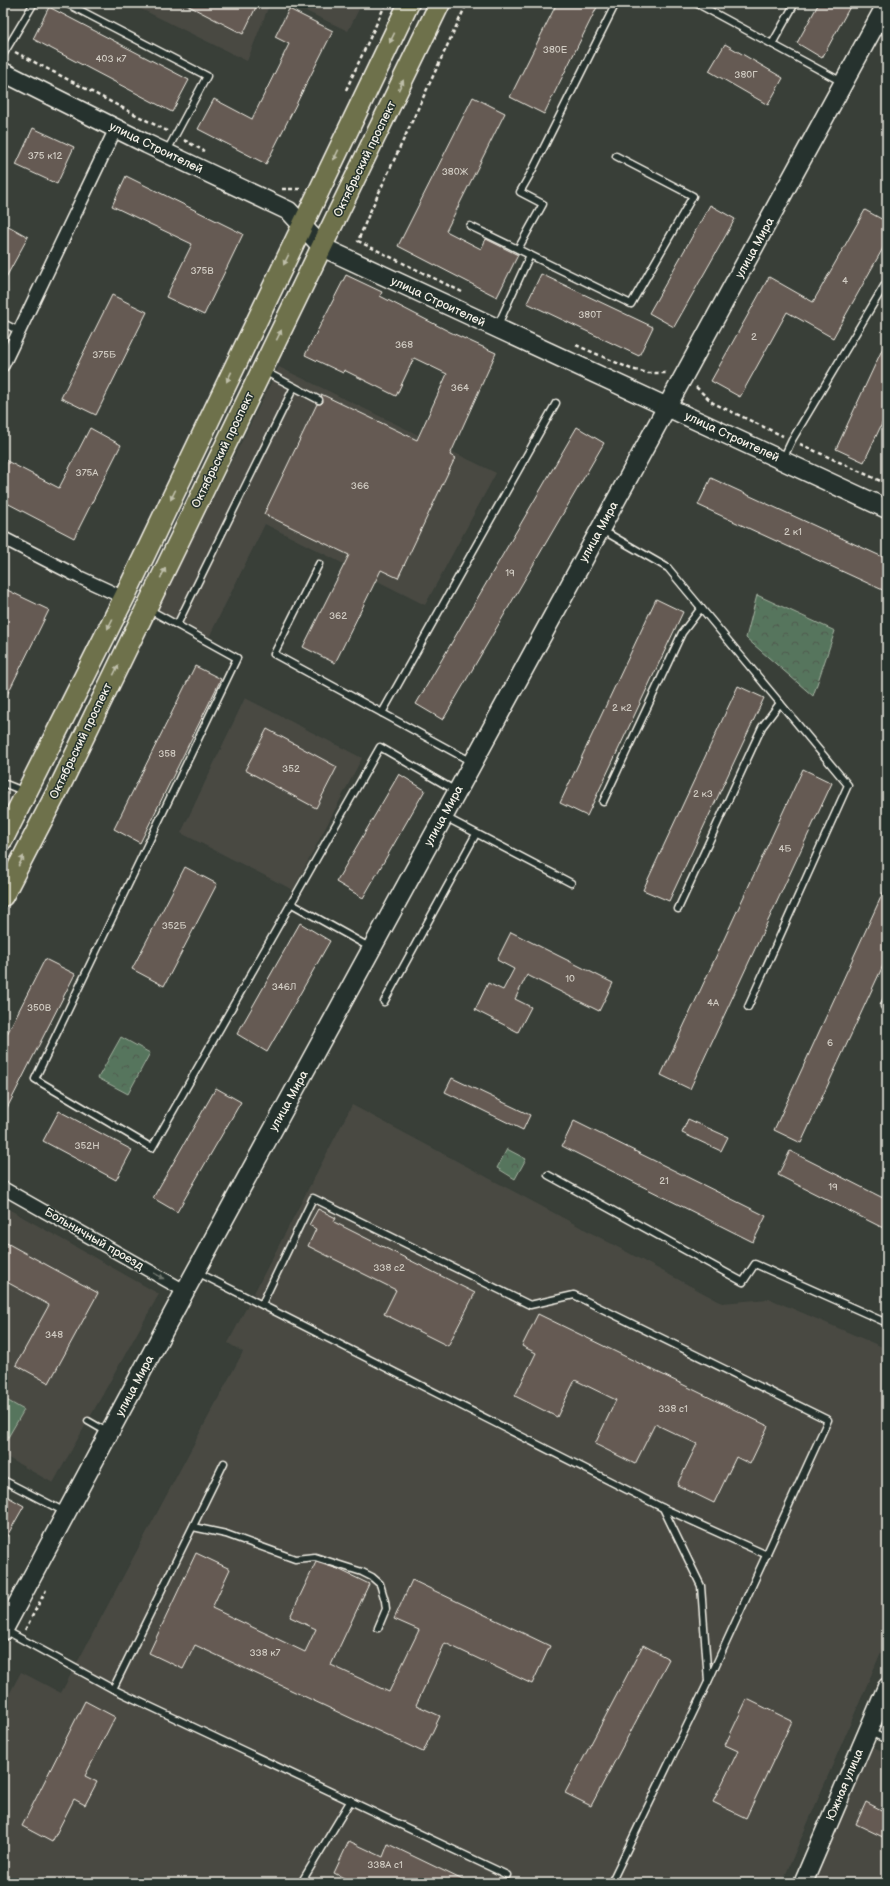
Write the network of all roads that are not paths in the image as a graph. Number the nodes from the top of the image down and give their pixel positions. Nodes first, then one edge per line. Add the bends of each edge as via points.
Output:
1 (34, 3) edge
2 (66, 3) edge
3 (440, 3) edge
4 (616, 3) edge
5 (696, 3) edge
6 (795, 3) edge
7 (887, 3) edge
8 (406, 4) edge
9 (772, 44) junction
10 (3, 55) edge
11 (3, 72) edge
12 (845, 83) junction
13 (116, 128) junction
14 (166, 153) junction
15 (616, 156) dead end
16 (303, 225) junction
17 (470, 226) dead end
18 (322, 247) junction
19 (518, 249) junction
20 (530, 255) junction
21 (887, 280) edge
22 (3, 323) edge
23 (496, 329) junction
24 (19, 331) junction
25 (3, 365) edge
26 (262, 370) junction
27 (294, 387) junction
28 (319, 400) dead end
29 (556, 403) dead end
30 (667, 406) junction
31 (782, 460) junction
32 (887, 509) edge
33 (600, 529) junction
34 (3, 538) edge
35 (318, 564) dead end
36 (125, 596) junction
37 (146, 608) junction
38 (701, 608) junction
39 (178, 626) junction
40 (780, 703) junction
41 (382, 713) junction
42 (473, 762) junction
43 (3, 783) edge
44 (458, 791) junction
45 (27, 792) junction
46 (603, 802) dead end
47 (444, 817) junction
48 (476, 834) junction
49 (3, 839) edge
50 (571, 883) dead end
51 (3, 896) edge
52 (292, 904) junction
53 (678, 909) dead end
54 (372, 949) junction
55 (887, 999) edge
56 (384, 1002) dead end
57 (884, 1006) dead end
58 (748, 1007) dead end
59 (548, 1175) dead end
60 (3, 1188) edge
61 (196, 1271) junction
62 (185, 1291) junction
63 (262, 1304) junction
64 (887, 1323) edge
65 (88, 1421) dead end
66 (109, 1433) junction
67 (224, 1463) dead end
68 (3, 1480) edge
69 (663, 1508) junction
70 (66, 1513) junction
71 (193, 1527) junction
72 (767, 1555) junction
73 (378, 1628) dead end
74 (3, 1630) edge
75 (708, 1682) junction
76 (887, 1687) edge
77 (113, 1688) junction
78 (868, 1731) junction
79 (887, 1740) edge
80 (351, 1800) junction
81 (508, 1875) dead end
82 (301, 1883) edge
83 (611, 1883) edge
84 (803, 1883) edge

1 - 10 lane
2 - 14 lane via 207,76
18 -> 3 main road, Октябрьский проспект
4 - 19 lane via 520,192 543,204
5 - 9 lane
6 - 9 lane
7 - 12 street, улица Мира
8 -> 16 main road
9 - 12 lane
11 - 13 street, улица Строителей
12 - 30 street, улица Мира
13 - 14 street, улица Строителей
13 - 24 street
14 - 16 street, улица Строителей via 290,211
15 - 20 lane via 693,196 630,304
16 - 18 street, улица Строителей
16 -> 36 main road
17 - 19 lane
18 - 23 street, улица Строителей
26 -> 18 main road, Октябрьский проспект
19 - 20 lane
20 - 23 lane
21 - 31 lane
22 - 24 lane
23 - 30 street, улица Строителей
24 - 25 street
26 - 27 lane
37 -> 26 main road, Октябрьский проспект
27 - 28 lane
27 - 39 lane
29 - 41 lane
30 - 31 street, улица Строителей
30 - 33 street, улица Мира
31 - 32 street, улица Строителей
33 - 38 lane via 668,568
33 - 42 street, улица Мира
34 - 36 street via 79,577
35 - 41 lane via 274,654
36 -> 45 main road
37 - 39 lane
51 -> 37 main road, Октябрьский проспект via 62,782
38 - 40 lane
38 - 46 lane via 682,633
39 - 52 lane via 237,658 35,1079 152,1148
40 - 53 lane via 762,727
40 - 58 lane via 848,786
41 - 42 lane
42 - 44 street, улица Мира
43 - 45 lane
44 - 47 street, улица Мира
44 - 52 lane via 380,747
45 - 49 main road
47 - 48 lane
47 - 54 street, улица Мира
48 - 50 lane
48 - 56 lane
52 - 54 lane
54 - 61 street, улица Мира
55 - 57 lane
59 - 64 lane via 743,1282 755,1264
60 -> 62 street, Больничный проезд
61 - 62 street, улица Мира
61 - 63 lane
62 - 66 street, улица Мира
63 - 69 lane
63 - 72 lane via 313,1198 530,1305 574,1295 828,1420
65 - 66 lane
66 - 70 street, улица Мира
67 - 71 lane
68 - 70 lane
69 - 72 lane
69 - 75 lane via 701,1586
70 - 74 street, улица Мира
71 - 73 lane via 226,1534 295,1559 316,1557 372,1577 380,1584 386,1601
71 - 77 lane
72 - 75 lane
74 - 77 lane
75 - 83 lane
76 - 78 street, Южная улица
77 - 80 lane
78 - 79 lane
78 - 84 street, Южная улица
80 - 81 lane
80 - 82 lane

